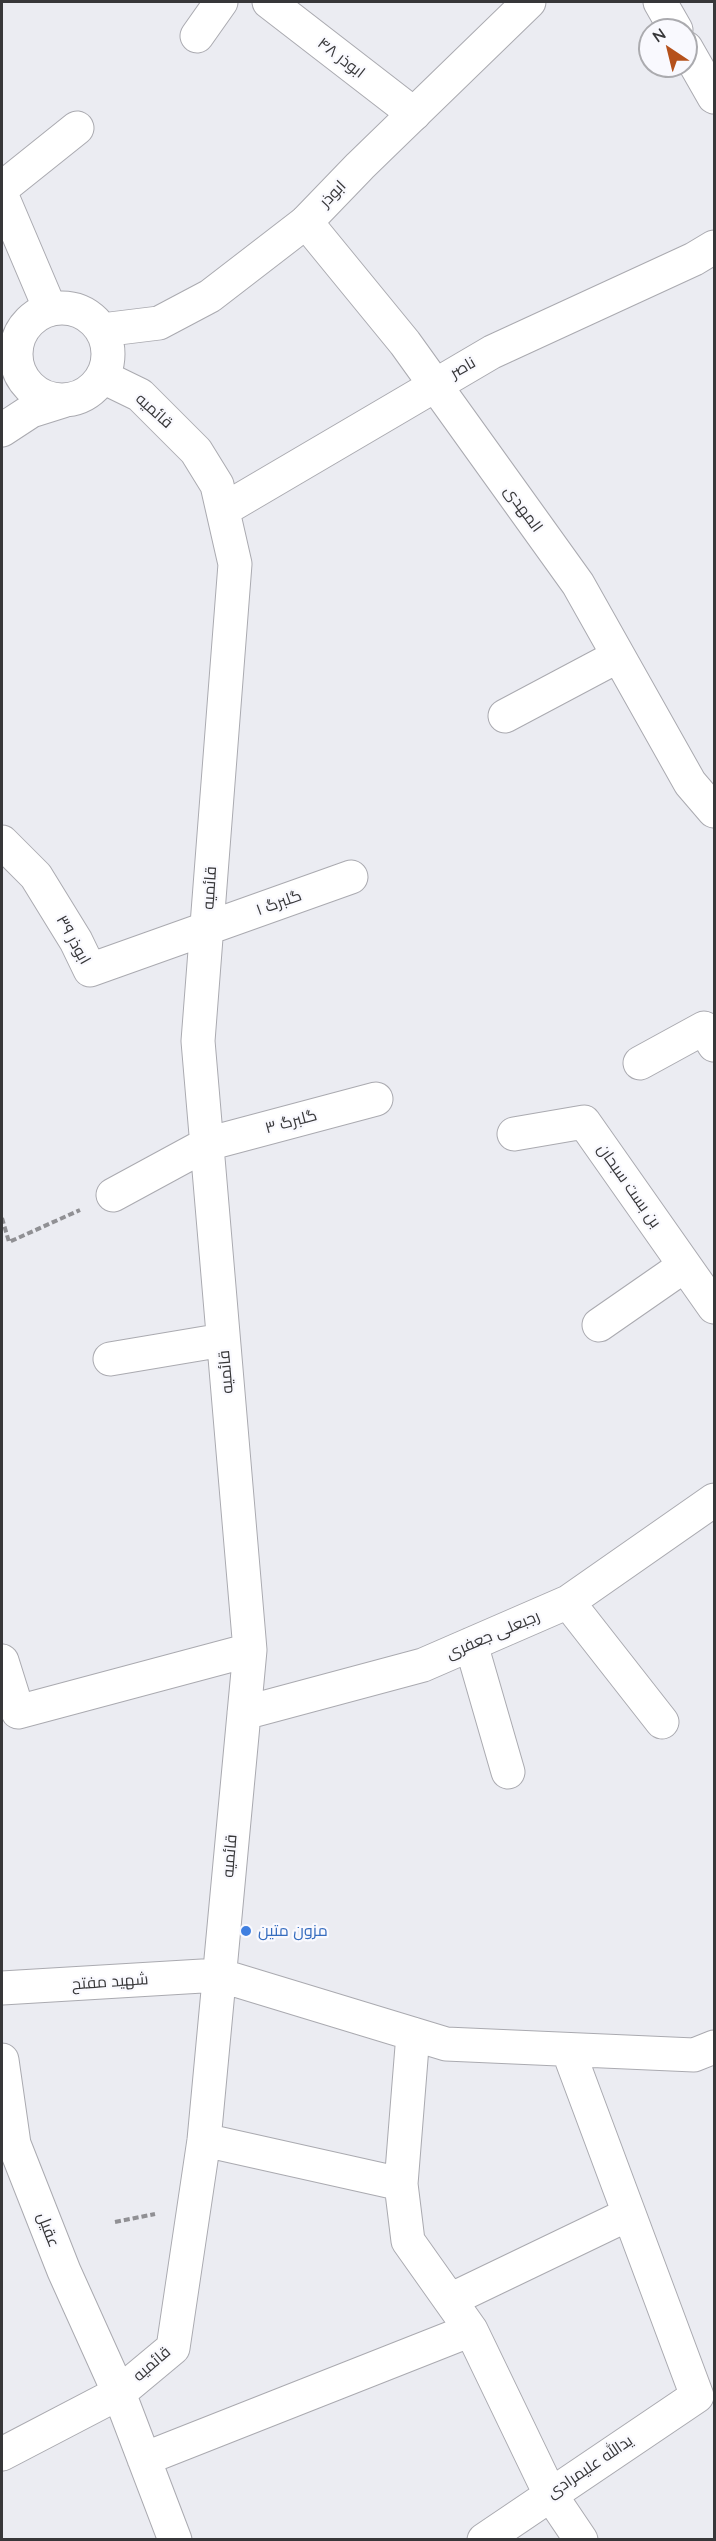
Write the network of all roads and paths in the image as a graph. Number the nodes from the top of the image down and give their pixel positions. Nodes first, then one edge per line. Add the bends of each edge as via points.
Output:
1 (221, 2) edge
2 (269, 2) edge
3 (530, 2) edge
4 (660, 2) edge
5 (669, 18) edge
6 (197, 36) dead end
7 (698, 69) edge
8 (714, 97) edge
9 (414, 114) junction
10 (77, 128) dead end
11 (2, 188) edge
12 (2, 196) edge
13 (306, 222) junction
14 (714, 247) edge
15 (37, 318) junction
16 (102, 330) junction
17 (2, 355) edge
18 (103, 377) junction
19 (435, 385) junction
20 (66, 400) junction
21 (2, 430) edge
22 (223, 510) junction
23 (618, 656) junction
24 (505, 716) dead end
25 (712, 803) edge
26 (2, 842) edge
27 (351, 877) dead end
28 (207, 929) junction
29 (714, 1045) edge
30 (640, 1063) dead end
31 (376, 1099) dead end
32 (514, 1134) dead end
33 (207, 1144) junction
34 (113, 1195) joint
35 (2, 1218) edge
36 (684, 1266) junction
37 (714, 1307) edge
38 (599, 1325) dead end
39 (224, 1341) junction
40 (110, 1359) dead end
41 (714, 1500) edge
42 (568, 1602) junction
43 (471, 1644) junction
44 (250, 1650) junction
45 (2, 1661) edge
46 (244, 1713) junction
47 (662, 1722) dead end
48 (508, 1772) dead end
49 (219, 1975) junction
50 (2, 1988) edge
51 (413, 2034) junction
52 (714, 2047) edge
53 (568, 2050) junction
54 (2, 2060) edge
55 (204, 2140) junction
56 (401, 2184) junction
57 (630, 2214) junction
58 (450, 2300) junction
59 (471, 2330) junction
60 (118, 2393) junction
61 (2, 2454) edge
62 (144, 2459) junction
63 (550, 2494) junction
64 (175, 2540) edge
65 (484, 2540) edge
66 (581, 2540) edge

1 - 6 street
2 - 9 street, ابوذر ۴۸
3 - 9 street, ابوذر
4 - 5 street
7 - 8 street
9 - 13 street, ابوذر
10 - 11 street
12 - 15 street
13 - 16 street, ابوذر via 210,296 159,323
13 - 19 street, المهدی
14 - 19 street, ناصر via 492,352
15 - 16 street via 65,308 94,319
15 - 17 street
15 - 20 street via 18,340 18,370 37,394
16 - 18 street via 109,346
18 - 20 street via 87,393
18 - 22 street, قائمیه via 140,395 196,451 217,485
19 - 22 street, ناصر
19 - 23 street, المهدی via 578,585
20 - 21 street via 31,411
22 - 28 street, قائمیه via 235,564
23 - 24 street
23 - 25 street, المهدی via 690,783
26 - 28 street, ابوذر ۳۹ via 36,876 90,970
27 - 28 street, گلبرگ ۱
28 - 33 street, قائمیه via 198,1041
29 - 30 street via 704,1028
31 - 33 street, گلبرگ ۳
32 - 36 street, بن بست سبحان via 584,1122
33 - 34 street, گلبرگ ۳
33 - 39 street, قائمیه
34 - 35 path via 9,1242
36 - 37 street, بن بست سبحان
36 - 38 street
39 - 40 street
39 - 44 street, قائمیه
41 - 42 street, رجبعلی جعفری
42 - 43 street, رجبعلی جعفری
42 - 47 street
43 - 46 street, رجبعلی جعفری via 423,1665
43 - 48 street
44 - 45 street via 18,1712
44 - 46 street, قائمیه
46 - 49 street, قائمیه
49 - 50 street, شهید مفتح
49 - 51 street
49 - 55 street, قائمیه
51 - 53 street via 446,2044
51 - 56 street
52 - 53 street via 694,2055
53 - 57 street
54 - 60 street, عقیل via 14,2144
55 - 56 street
55 - 60 street, قائمیه via 173,2348
56 - 58 street via 408,2241
57 - 58 street
57 - 63 street, یدالله علیمرادی via 697,2396
58 - 59 street
59 - 62 street
59 - 63 street
60 - 61 street, قائمیه
60 - 62 street, عقیل
62 - 64 street, عقیل
63 - 65 street, یدالله علیمرادی
63 - 66 street

